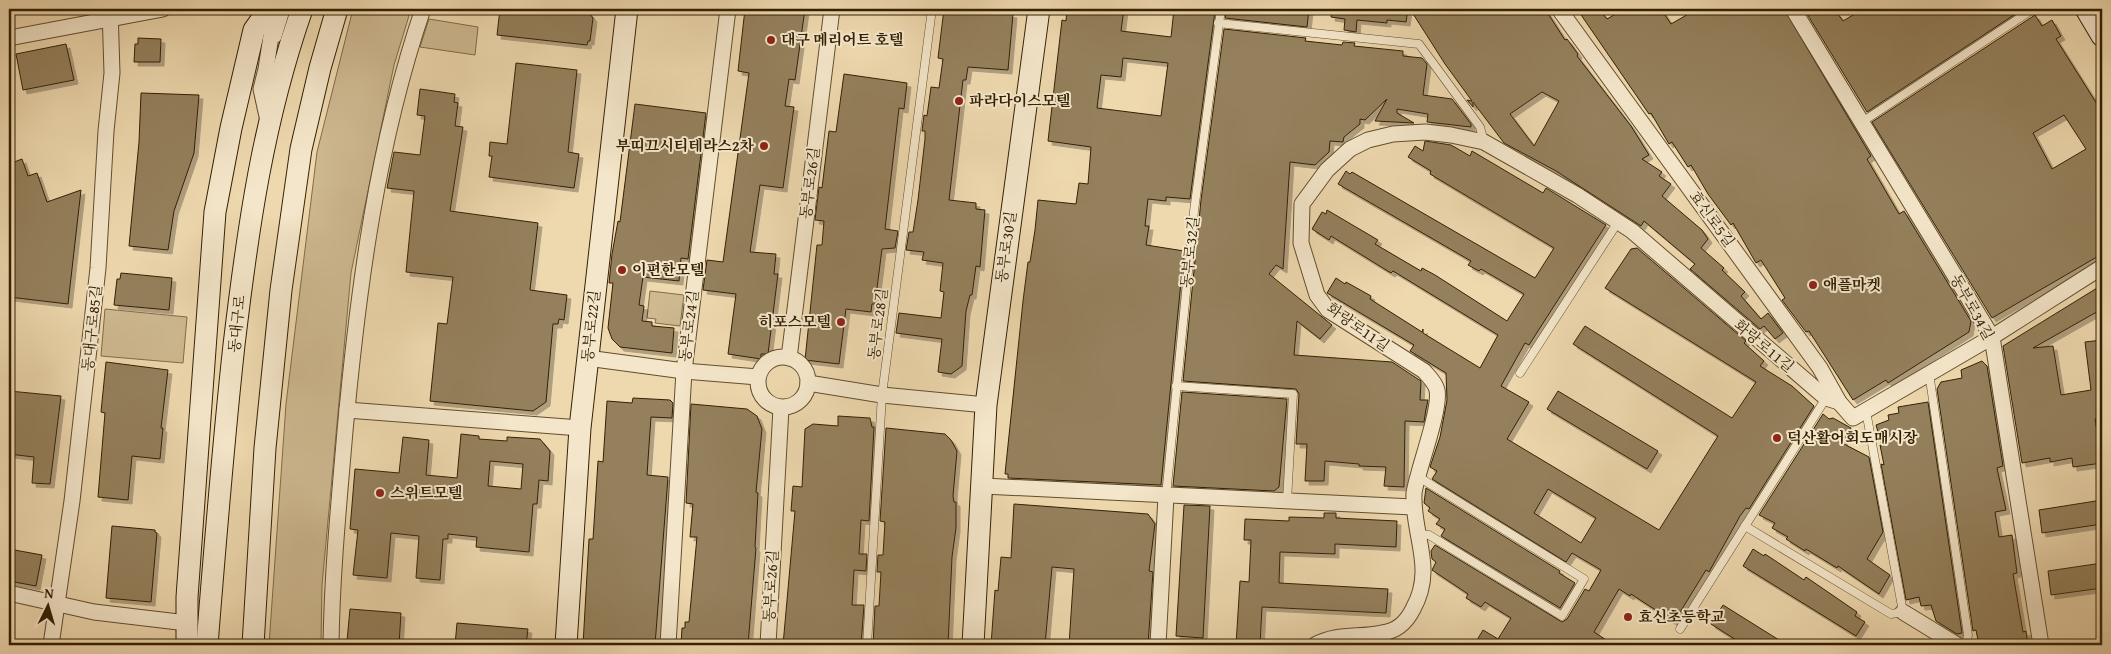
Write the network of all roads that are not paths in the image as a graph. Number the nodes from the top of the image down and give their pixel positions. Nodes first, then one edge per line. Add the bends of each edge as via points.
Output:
1 (163, 9) edge
2 (269, 9) edge
3 (274, 9) edge
4 (286, 9) edge
5 (302, 9) edge
6 (337, 9) edge
7 (423, 9) edge
8 (627, 9) edge
9 (728, 9) edge
10 (832, 9) edge
11 (932, 9) edge
12 (1039, 9) edge
13 (1220, 9) edge
14 (1559, 9) edge
15 (1793, 9) edge
16 (2033, 9) edge
17 (2086, 9) edge
18 (110, 13) edge
19 (1218, 24) junction
20 (2102, 36) edge
21 (9, 38) edge
22 (266, 69) junction
23 (268, 121) junction
24 (1862, 122) junction
25 (1484, 142) junction
26 (1618, 222) junction
27 (2102, 268) edge
28 (1992, 337) junction
29 (587, 358) junction
30 (789, 358) junction
31 (684, 371) junction
32 (1520, 373) dead end
33 (1929, 373) junction
34 (758, 377) junction
35 (808, 383) junction
36 (1176, 386) junction
37 (882, 395) junction
38 (1832, 400) junction
39 (986, 404) junction
40 (781, 408) junction
41 (347, 410) junction
42 (1866, 411) junction
43 (580, 428) junction
44 (1417, 476) junction
45 (983, 486) junction
46 (1166, 496) junction
47 (1287, 501) junction
48 (1414, 507) junction
49 (1745, 526) junction
50 (1419, 534) junction
51 (9, 593) edge
52 (58, 604) junction
53 (1903, 612) junction
54 (187, 623) junction
55 (1680, 629) dead end
56 (51, 645) edge
57 (187, 645) edge
58 (207, 645) edge
59 (253, 645) edge
60 (331, 645) edge
61 (566, 645) edge
62 (668, 645) edge
63 (768, 645) edge
64 (867, 645) edge
65 (973, 645) edge
66 (1158, 645) edge
67 (1314, 645) edge
68 (1958, 645) edge
69 (1966, 645) edge
70 (2041, 645) edge

1 - 18 street
2 - 54 main road via 254,30 215,212
3 - 22 street
4 - 22 lane
5 - 23 main road, 동대구로
6 - 59 main road via 301,149 281,290 265,448
7 - 41 street via 409,49 384,152 365,260
8 - 29 main road, 동부로22길
9 - 31 street, 동부로24길
10 - 30 street, 동부로26길
11 - 37 lane, 동부로28길
12 - 39 main road, 동부로30길
13 - 19 lane, 동부로32길
14 - 38 street, 효신로5길 via 1820,368
15 - 24 street, 동부로34길
16 - 24 lane
17 - 20 main road
18 - 21 street
18 - 52 street, 동대구로85길 via 112,73 98,268
19 - 25 lane via 1419,44 1480,127
19 - 36 lane, 동부로32길
22 - 23 street via 261,89
23 - 58 main road, 동대구로 via 247,230 222,457
24 - 28 street, 동부로34길
25 - 26 street, 화랑로11길
25 - 44 street, 화랑로11길 via 1424,132 1377,137 1350,149 1327,170 1302,204 1301,243 1317,295 1328,310 1424,371 1434,382 1437,408
26 - 32 lane
26 - 38 street, 화랑로11길
27 - 28 street
28 - 33 street
28 - 70 street, 동부로34길
29 - 31 street
29 - 43 main road, 동부로22길
30 - 34 street via 781,357 766,363
30 - 35 street via 803,367
31 - 34 street
31 - 62 street, 동부로24길
33 - 42 street
33 - 69 lane via 1968,635
34 - 40 street via 759,392 763,398
35 - 37 street
35 - 40 street via 807,391 798,403
36 - 46 lane, 동부로32길
36 - 47 lane via 1293,394
37 - 39 street
37 - 64 lane, 동부로28길
38 - 42 street, 효신로5길 via 1853,418
38 - 49 lane
39 - 45 main road, 동부로30길
40 - 63 street, 동부로26길
41 - 43 street
41 - 60 street via 334,555
42 - 53 lane
43 - 61 main road, 동부로22길
44 - 48 street, 화랑로11길
44 - 50 lane via 1584,579 1562,616 1428,534
45 - 46 street
45 - 65 main road, 동부로30길
46 - 47 street
46 - 66 street, 동부로32길
47 - 48 street
48 - 50 street, 화랑로11길
49 - 53 lane via 1891,614
49 - 55 lane
50 - 67 street, 화랑로11길 via 1425,574 1417,603 1406,622 1387,632 1329,638
51 - 52 street
52 - 54 street via 94,612
52 - 56 street, 동대구로85길
53 - 68 street
54 - 57 main road

